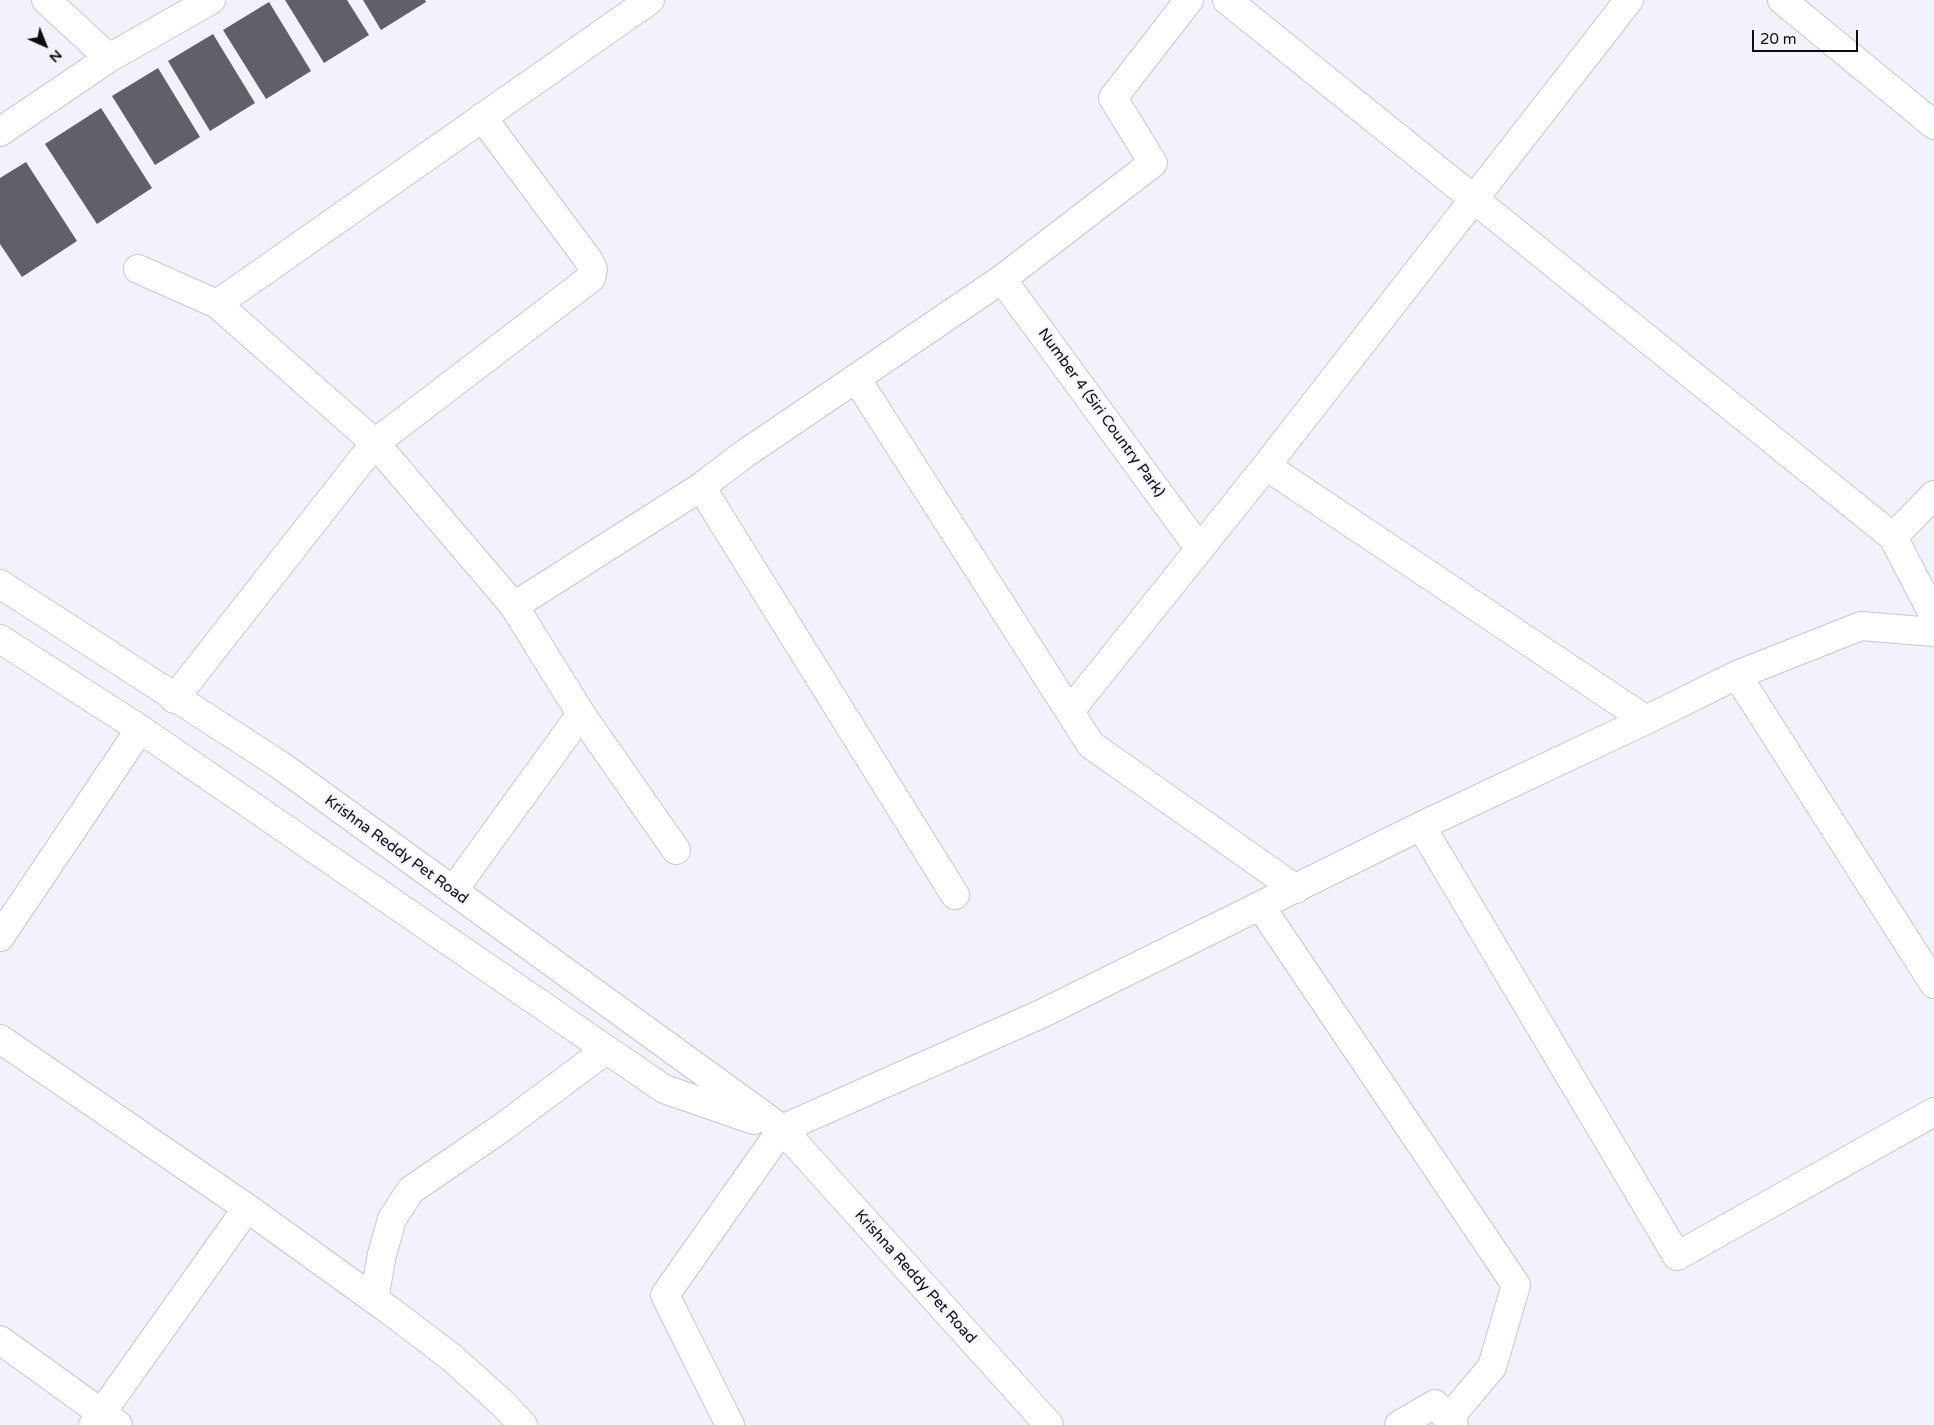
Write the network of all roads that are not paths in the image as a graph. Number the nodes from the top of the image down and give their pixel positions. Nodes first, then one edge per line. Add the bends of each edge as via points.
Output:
1 (46, 0) edge
2 (212, 0) edge
3 (1189, 0) edge
4 (1228, 0) edge
5 (1629, 0) edge
6 (1782, 0) edge
7 (636, 3) edge
8 (110, 58) junction
9 (482, 117) junction
10 (1934, 125) edge
11 (0, 132) edge
12 (1474, 199) junction
13 (138, 269) dead end
14 (1002, 279) junction
15 (217, 304) junction
16 (856, 378) junction
17 (375, 443) junction
18 (1266, 466) junction
19 (701, 487) junction
20 (1934, 495) edge
21 (1893, 537) junction
22 (1200, 548) junction
23 (0, 584) edge
24 (514, 606) junction
25 (1934, 616) edge
26 (1934, 632) edge
27 (0, 639) edge
28 (1736, 675) junction
29 (174, 699) junction
30 (1070, 711) junction
31 (581, 714) junction
32 (1646, 720) junction
33 (140, 729) junction
34 (1422, 826) junction
35 (676, 850) dead end
36 (1296, 889) junction
37 (453, 891) junction
38 (955, 896) dead end
39 (1261, 907) junction
40 (0, 937) edge
41 (1934, 984) edge
42 (0, 1039) edge
43 (606, 1050) junction
44 (1934, 1112) edge
45 (782, 1129) junction
46 (247, 1208) junction
47 (374, 1299) junction
48 (0, 1340) edge
49 (104, 1421) edge
50 (1452, 1422) edge
51 (523, 1425) edge
52 (730, 1425) edge
53 (1049, 1425) edge
54 (1399, 1425) edge

1 - 8 street
2 - 8 street
3 - 14 street via 1113,98 1153,163
4 - 12 street
5 - 12 street
6 - 10 street
7 - 9 street
8 - 11 street
9 - 15 street
9 - 17 street via 587,258 593,269 591,278
12 - 18 street
12 - 21 street
13 - 15 street
14 - 16 street
14 - 22 street, Number 4 (Siri Country Park)
15 - 17 street
16 - 19 street
16 - 30 street
17 - 24 street
17 - 29 street
18 - 22 street
18 - 32 street
19 - 24 street
19 - 38 street
20 - 21 street
21 - 25 street
22 - 30 street
23 - 29 street, Krishna Reddy Pet Road
24 - 31 street
26 - 28 street via 1861,626
27 - 33 street, Krishna Reddy Pet Road
28 - 32 street
28 - 41 street
29 - 37 street, Krishna Reddy Pet Road via 280,765
30 - 36 street via 1091,745
31 - 35 street
31 - 37 street
32 - 34 street
33 - 40 street
33 - 43 street, Krishna Reddy Pet Road
34 - 36 street
34 - 44 street via 1677,1256
36 - 39 street
37 - 45 street, Krishna Reddy Pet Road
39 - 45 street via 1041,1014
39 - 50 street via 1516,1285 1492,1367
42 - 46 street
43 - 45 street, Krishna Reddy Pet Road via 664,1089
43 - 47 street via 411,1190 392,1219
45 - 52 street via 665,1295
45 - 53 street, Krishna Reddy Pet Road
46 - 47 street
46 - 49 street
47 - 51 street via 451,1357
48 - 49 street
50 - 54 street via 1435,1404

